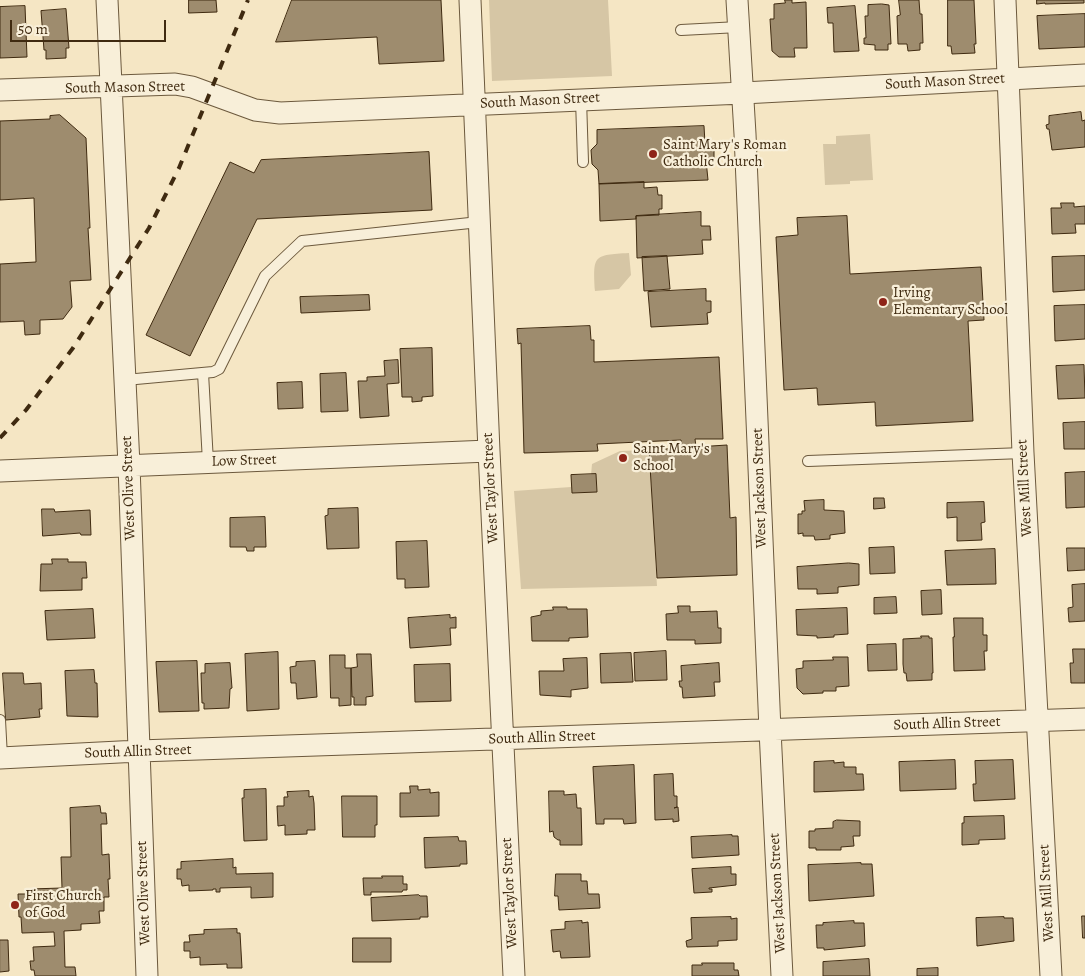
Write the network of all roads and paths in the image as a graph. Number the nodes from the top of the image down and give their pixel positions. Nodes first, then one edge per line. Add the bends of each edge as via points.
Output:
1 (107, 0) edge
2 (470, 0) edge
3 (737, 0) edge
4 (1005, 0) edge
5 (739, 27) junction
6 (681, 30) dead end
7 (1085, 75) edge
8 (1008, 79) junction
9 (111, 87) junction
10 (0, 90) edge
11 (743, 93) junction
12 (581, 98) junction
13 (474, 105) junction
14 (583, 162) dead end
15 (479, 222) junction
16 (203, 373) junction
17 (125, 380) junction
18 (488, 451) junction
19 (1023, 453) junction
20 (808, 461) dead end
21 (208, 462) junction
22 (129, 465) junction
23 (0, 470) edge
24 (1085, 719) edge
25 (0, 720) edge
26 (1038, 721) junction
27 (770, 730) junction
28 (503, 739) junction
29 (139, 751) junction
30 (1, 758) edge
31 (147, 976) edge
32 (514, 976) edge
33 (782, 976) edge
34 (1052, 976) edge

1 - 9 street, West Olive Street
2 - 13 street, West Taylor Street
3 - 5 street, West Jackson Street
4 - 8 street, West Mill Street
5 - 6 lane
5 - 11 street, West Jackson Street
7 - 8 street, South Mason Street
8 - 11 street, South Mason Street
8 - 19 street, West Mill Street
9 - 10 street, South Mason Street
9 - 13 street, South Mason Street via 175,84 255,110 280,112
9 - 17 street, West Olive Street
11 - 12 street, South Mason Street
11 - 27 street, West Jackson Street
12 - 13 street, South Mason Street
12 - 14 lane
13 - 15 street, West Taylor Street
15 - 16 lane via 302,240 264,276 219,369
15 - 18 street, West Taylor Street
16 - 17 lane
16 - 21 lane
17 - 22 street, West Olive Street
18 - 21 street, Low Street
18 - 28 street, West Taylor Street
19 - 20 lane
19 - 26 street, West Mill Street
21 - 22 street, Low Street
22 - 23 street, Low Street
22 - 29 street, West Olive Street
24 - 26 street, South Allin Street
25 - 30 lane
26 - 27 street, South Allin Street
26 - 34 street, West Mill Street
27 - 28 street, South Allin Street
27 - 33 street, West Jackson Street
28 - 29 street, South Allin Street
28 - 32 street, West Taylor Street
29 - 30 street, South Allin Street
29 - 31 street, West Olive Street

